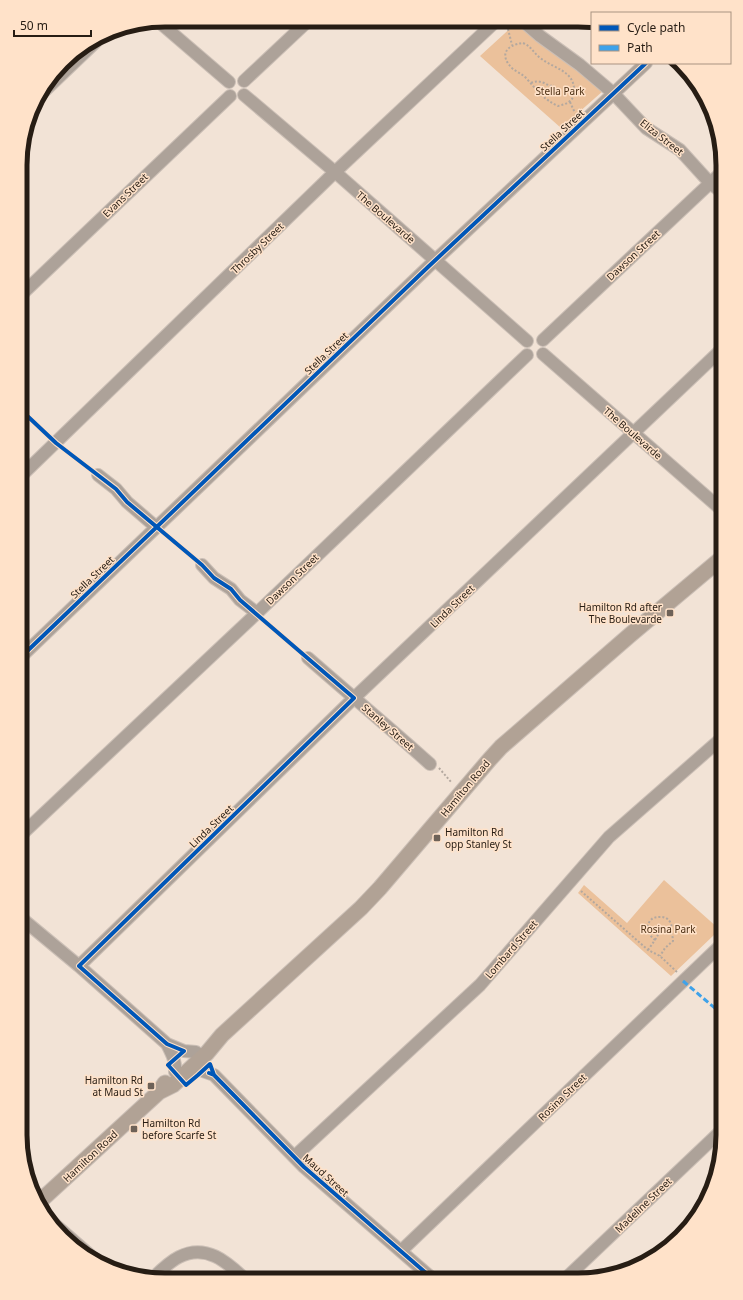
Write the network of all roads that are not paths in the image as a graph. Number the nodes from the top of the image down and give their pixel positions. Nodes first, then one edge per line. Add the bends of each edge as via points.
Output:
1 (165, 27) edge
2 (302, 27) edge
3 (490, 27) edge
4 (530, 27) edge
5 (84, 53) edge
6 (645, 64) edge
7 (57, 78) edge
8 (244, 81) junction
9 (228, 82) junction
10 (614, 93) junction
11 (244, 95) junction
12 (230, 96) junction
13 (335, 172) junction
14 (716, 177) edge
15 (710, 183) junction
16 (716, 188) edge
17 (435, 260) junction
18 (27, 289) edge
19 (543, 340) junction
20 (527, 341) junction
21 (543, 354) junction
22 (527, 355) junction
23 (716, 355) edge
24 (633, 433) junction
25 (27, 470) edge
26 (98, 475) dead end
27 (716, 505) edge
28 (156, 527) junction
29 (716, 563) edge
30 (202, 566) dead end
31 (257, 613) junction
32 (27, 652) edge
33 (308, 658) dead end
34 (354, 698) junction
35 (716, 743) edge
36 (430, 764) road end
37 (27, 829) edge
38 (27, 923) edge
39 (716, 950) edge
40 (79, 966) junction
41 (167, 1044) junction
42 (203, 1051) junction
43 (182, 1071) junction
44 (214, 1075) junction
45 (716, 1136) edge
46 (294, 1157) junction
47 (43, 1199) edge
48 (401, 1251) junction
49 (159, 1273) edge
50 (238, 1273) edge
51 (426, 1273) edge
52 (571, 1273) edge

1 - 9 street
2 - 8 street
3 - 13 street, Throsby Street
4 - 10 street, Eliza Street
5 - 7 street
6 - 10 street, Stella Street
8 - 9 street via 236,78
8 - 11 street via 247,90
9 - 12 street via 227,91
10 - 15 street, Eliza Street via 646,128 680,150
10 - 17 street, Stella Street
11 - 12 street via 239,98
11 - 13 street, The Boulevarde
12 - 18 street, Evans Street
13 - 17 street, The Boulevarde
13 - 25 street, Throsby Street
14 - 15 street, Dawson Street
15 - 16 street, Eliza Street
15 - 19 street, Dawson Street
17 - 20 street, The Boulevarde
17 - 28 street, Stella Street
19 - 20 street via 535,337
19 - 21 street via 546,349
20 - 22 street
21 - 22 street via 537,358
21 - 24 street, The Boulevarde
22 - 31 street, Dawson Street
23 - 24 street, Linda Street
24 - 27 street, The Boulevarde
24 - 34 street, Linda Street
26 - 28 street
28 - 32 street, Stella Street
29 - 42 main road, Hamilton Road via 501,747 361,908
30 - 31 street
31 - 37 street, Dawson Street
33 - 34 street, Stanley Street
34 - 36 street, Stanley Street
34 - 40 street, Linda Street
35 - 46 street, Lombard Street via 609,837 480,985
38 - 40 street
39 - 48 street, Rosina Street
40 - 41 street
41 - 42 street via 184,1051
41 - 43 street via 176,1065
42 - 43 main road, Hamilton Road
42 - 44 street
43 - 44 street, Maud Street via 197,1069
43 - 47 main road, Hamilton Road via 173,1085 159,1092
44 - 46 street, Maud Street
45 - 52 street, Madeline Street
46 - 48 street, Maud Street
48 - 51 street, Maud Street
49 - 50 street via 179,1256 198,1248 223,1260

